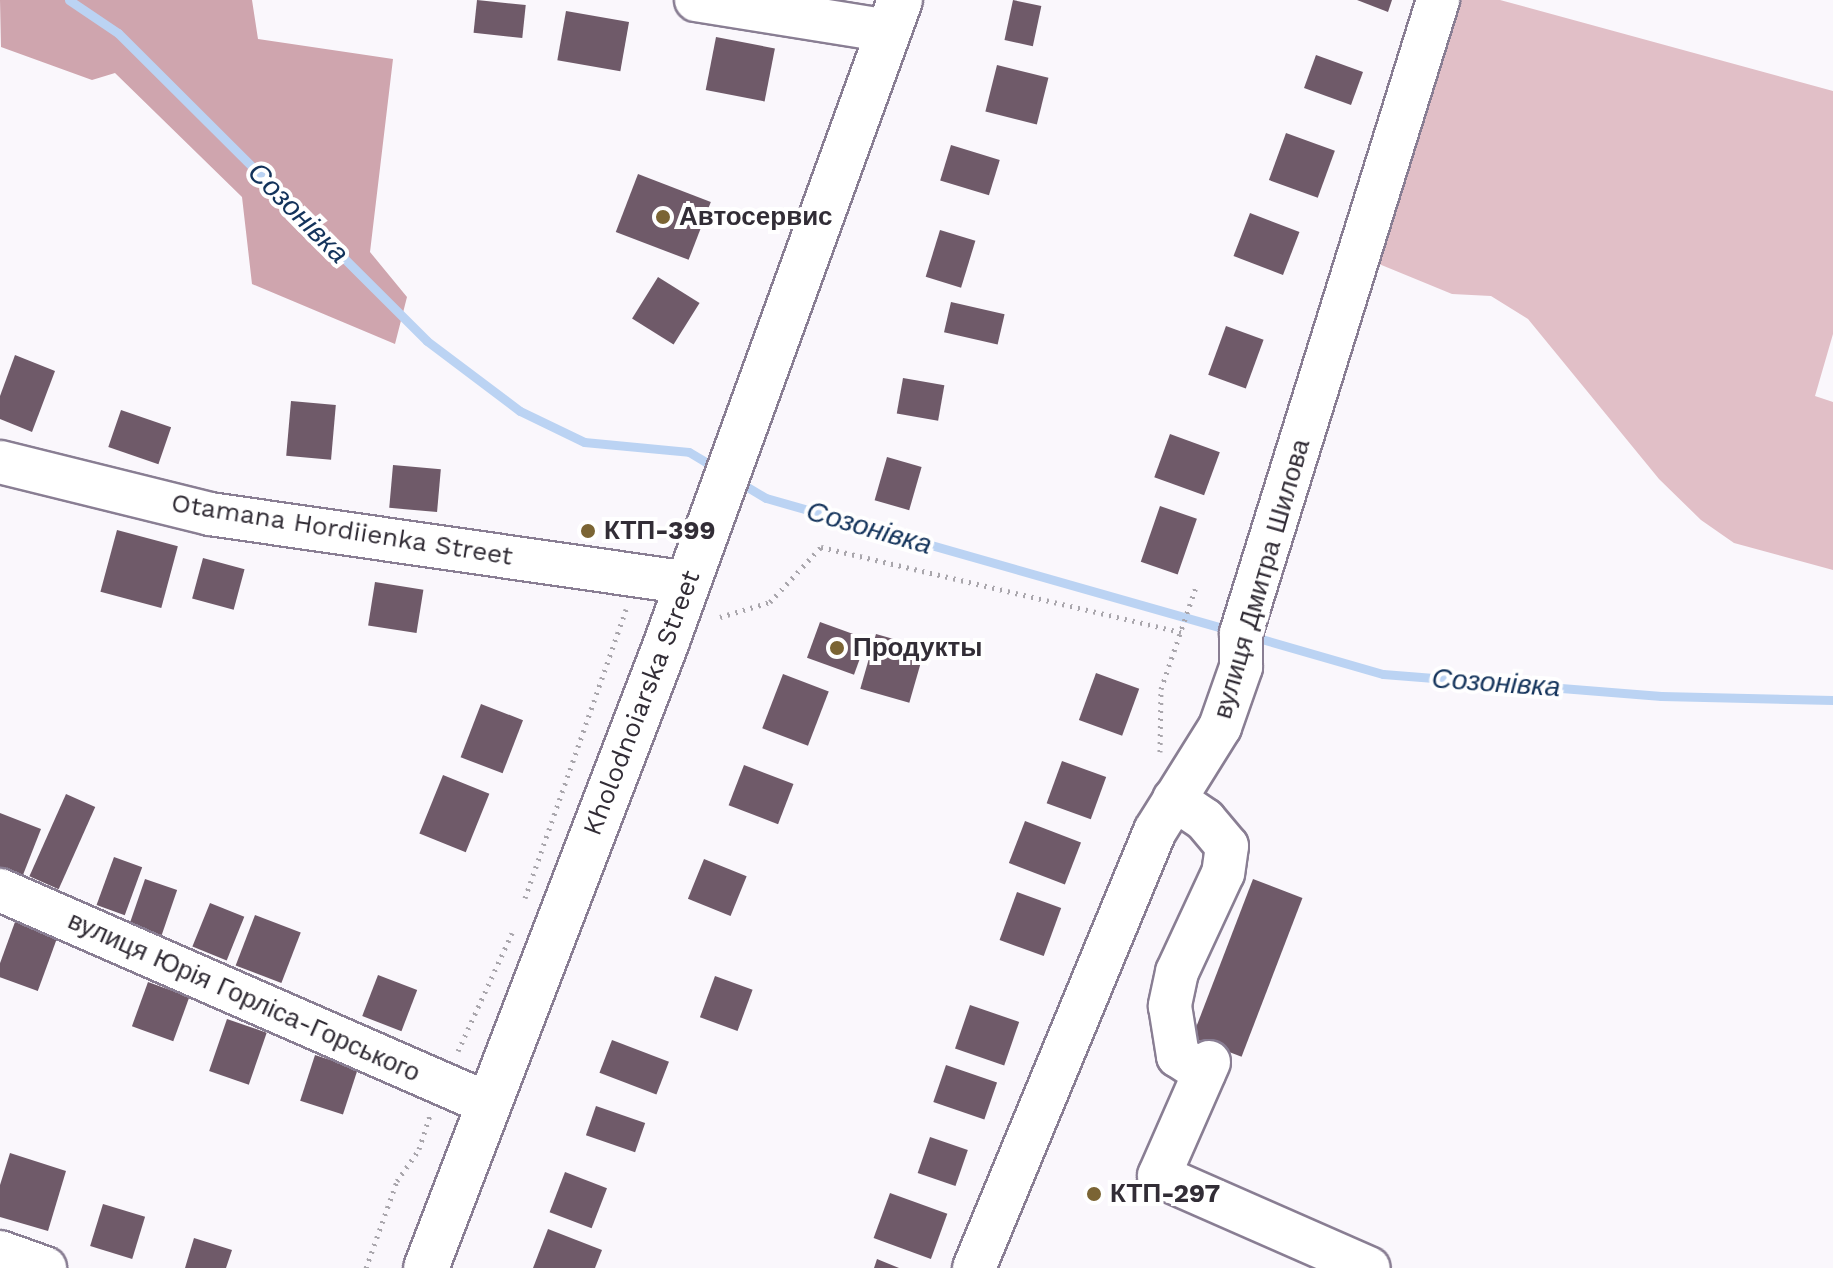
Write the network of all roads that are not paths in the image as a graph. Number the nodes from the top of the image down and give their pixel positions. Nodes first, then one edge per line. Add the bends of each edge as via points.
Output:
1 (696, 0) edge
2 (1438, 0) edge
3 (895, 15) edge
4 (0, 462) edge
5 (688, 583) junction
6 (1167, 784) junction
7 (0, 890) edge
8 (489, 1104) junction
9 (0, 1252) edge
10 (45, 1268) edge
11 (426, 1268) edge
12 (974, 1268) edge
13 (1369, 1268) edge

1 - 3 street
2 - 6 street, вулиця Дмитра Шилова via 1241,633 1241,667 1220,727
3 - 5 main road, Kholodnoiarska Street
4 - 5 street, Otamana Hordiienka Street via 210,514
5 - 8 main road, Kholodnoiarska Street
6 - 12 street, вулиця Дмитра Шилова via 1155,831
6 - 13 street via 1227,846 1223,873 1177,972 1170,1006 1178,1056 1206,1067 1159,1176
7 - 8 street, вулиця Юрія Горліса-Горського
8 - 11 main road, Kholodnoiarska Street
9 - 10 street

